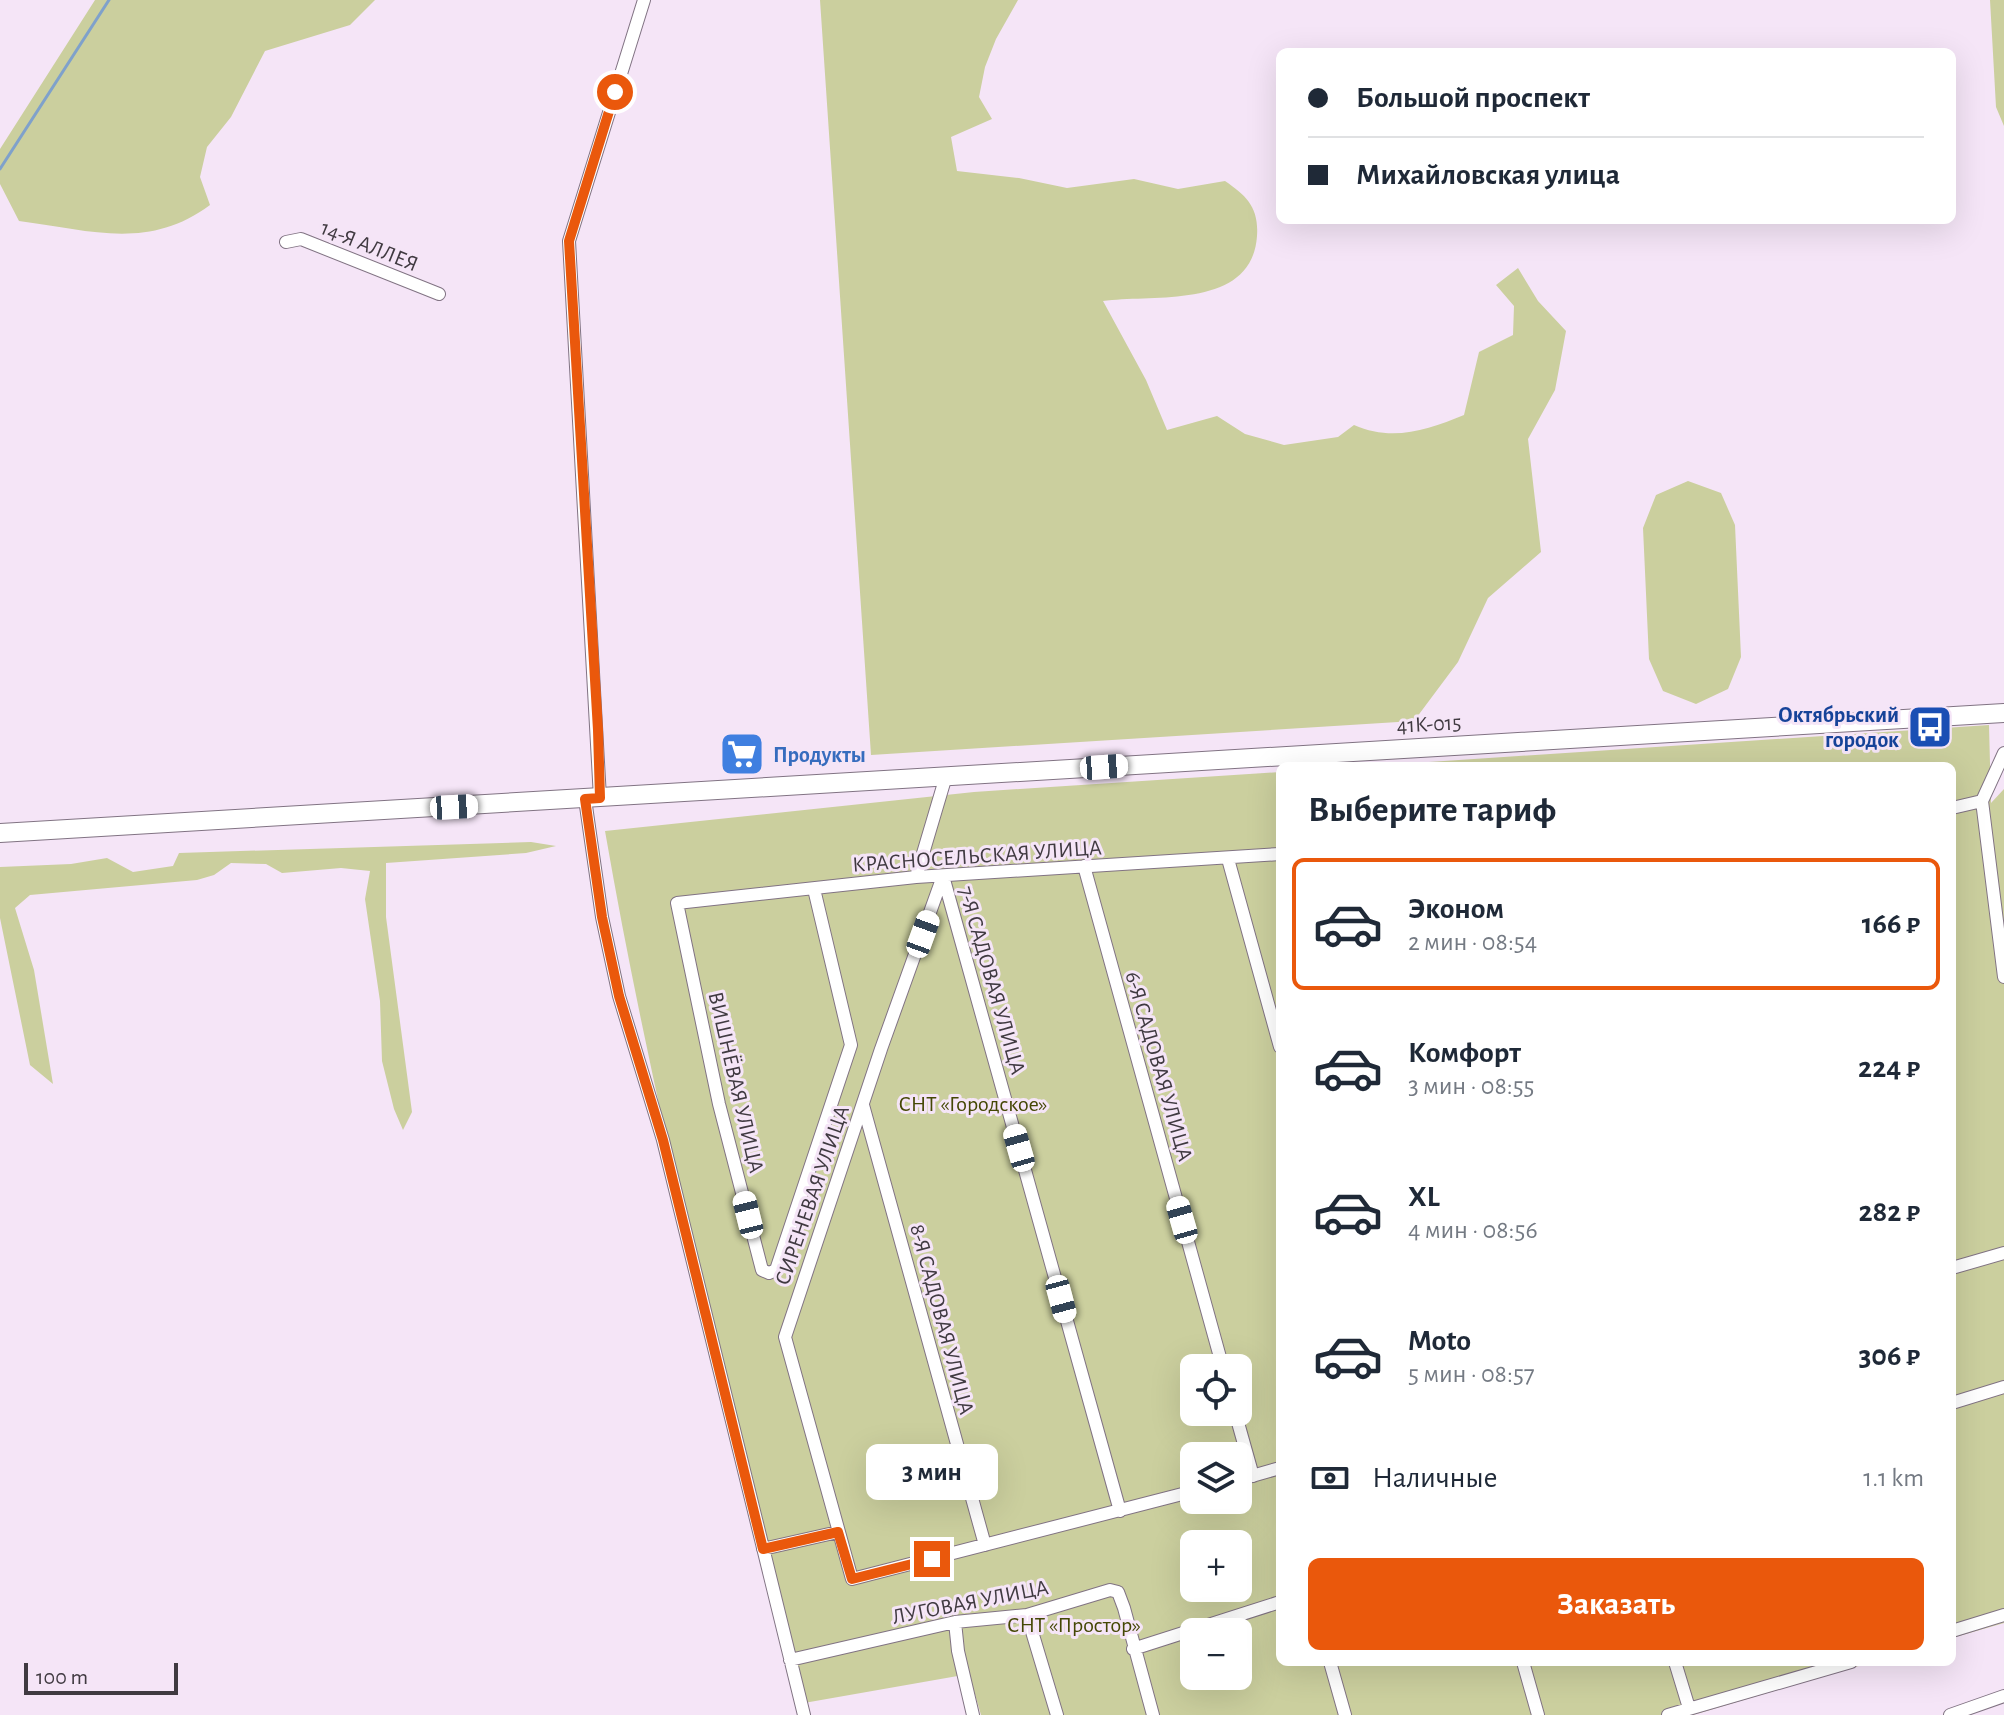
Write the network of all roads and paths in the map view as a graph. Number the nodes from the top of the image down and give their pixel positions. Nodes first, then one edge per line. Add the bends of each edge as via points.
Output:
1 (644, 0) edge
2 (286, 242) dead end
3 (439, 294) dead end
4 (2004, 713) edge
5 (2004, 753) edge
6 (946, 776) junction
7 (593, 799) junction
8 (1982, 801) junction
9 (1956, 807) edge
10 (0, 833) edge
11 (1276, 854) edge
12 (1228, 859) junction
13 (1084, 866) junction
14 (943, 876) junction
15 (916, 877) junction
16 (814, 889) junction
17 (677, 903) joint
18 (2004, 977) edge
19 (1276, 1033) edge
20 (863, 1104) junction
21 (2004, 1253) edge
22 (1956, 1267) edge
23 (1219, 1354) edge
24 (2004, 1387) edge
25 (1956, 1402) edge
26 (1239, 1426) edge
27 (1276, 1469) edge
28 (1253, 1476) joint
29 (1180, 1495) edge
30 (1120, 1511) junction
31 (838, 1532) junction
32 (985, 1545) junction
33 (763, 1549) junction
34 (1276, 1603) edge
35 (1027, 1615) junction
36 (2004, 1615) edge
37 (955, 1622) junction
38 (1956, 1630) edge
39 (1133, 1649) junction
40 (790, 1660) junction
41 (1331, 1666) edge
42 (1524, 1666) edge
43 (1676, 1666) edge
44 (1837, 1666) edge
45 (2004, 1696) edge
46 (1689, 1708) junction
47 (802, 1709) edge
48 (973, 1715) edge
49 (1057, 1715) edge
50 (1153, 1715) edge
51 (1345, 1715) edge
52 (1538, 1715) edge
53 (1668, 1715) edge
54 (1950, 1715) edge

1 - 7 street via 569,241
2 - 3 street, 14-Я АЛЛЕЯ via 301,239
4 - 6 main road, 41К-015
5 - 8 street
6 - 7 main road, 41К-015
6 - 15 street
7 - 10 main road, 41К-015
7 - 33 street via 602,917 619,996 663,1140
8 - 9 street
8 - 18 street
11 - 12 street, КРАСНОСЕЛЬСКАЯ УЛИЦА
12 - 13 street, КРАСНОСЕЛЬСКАЯ УЛИЦА
12 - 19 street
13 - 14 street, КРАСНОСЕЛЬСКАЯ УЛИЦА
13 - 23 street, 6-Я САДОВАЯ УЛИЦА
14 - 15 street, КРАСНОСЕЛЬСКАЯ УЛИЦА
14 - 20 street, СИРЕНЕВАЯ УЛИЦА
14 - 30 street, 7-Я САДОВАЯ УЛИЦА
15 - 16 street, КРАСНОСЕЛЬСКАЯ УЛИЦА
16 - 17 street, КРАСНОСЕЛЬСКАЯ УЛИЦА
16 - 17 street, ВИШНЁВАЯ УЛИЦА via 851,1045 776,1270 769,1273 762,1270 719,1104
20 - 31 street, СИРЕНЕВАЯ УЛИЦА via 785,1337
20 - 32 street, 8-Я САДОВАЯ УЛИЦА
21 - 22 street
24 - 25 street
26 - 28 street
27 - 28 street
29 - 30 street
30 - 32 street
31 - 32 street, СИРЕНЕВАЯ УЛИЦА via 852,1579
31 - 33 street
33 - 40 street
34 - 39 street
35 - 37 street, ЛУГОВАЯ УЛИЦА
35 - 39 street, ЛУГОВАЯ УЛИЦА via 1118,1592
35 - 49 street
36 - 38 street
37 - 40 street, ЛУГОВАЯ УЛИЦА
37 - 48 street
39 - 50 street
40 - 47 street
41 - 51 street
42 - 52 street
43 - 46 street
44 - 46 street
45 - 54 street
46 - 53 street

